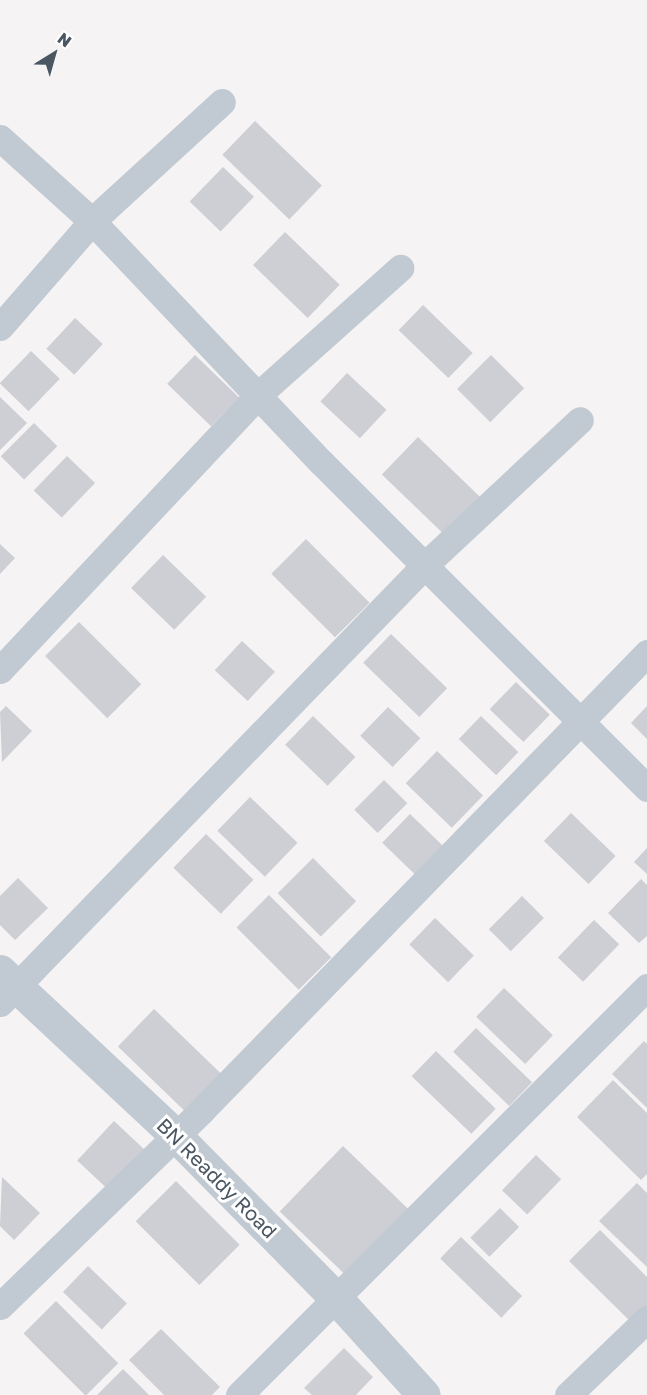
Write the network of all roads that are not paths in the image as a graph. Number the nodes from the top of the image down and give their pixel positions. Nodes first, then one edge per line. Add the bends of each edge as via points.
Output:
1 (222, 102) dead end
2 (0, 138) edge
3 (92, 221) junction
4 (400, 268) dead end
5 (0, 327) edge
6 (258, 394) junction
7 (580, 420) dead end
8 (425, 565) junction
9 (647, 653) edge
10 (0, 670) edge
11 (582, 722) junction
12 (647, 788) edge
13 (647, 987) edge
14 (6, 988) edge
15 (175, 1135) junction
16 (335, 1297) junction
17 (0, 1306) edge
18 (647, 1319) edge
19 (239, 1395) edge
20 (424, 1395) edge
21 (568, 1395) edge

1 - 3 street
2 - 3 street
3 - 5 street
3 - 6 street
4 - 6 street
6 - 8 street
6 - 10 street
7 - 8 street
8 - 11 street
8 - 14 street
9 - 11 street
11 - 12 street
11 - 15 street
13 - 16 street
14 - 15 street, BN Readdy Road
15 - 16 street, BN Readdy Road
15 - 17 street
16 - 19 street
16 - 20 street, BN Readdy Road
18 - 21 street

